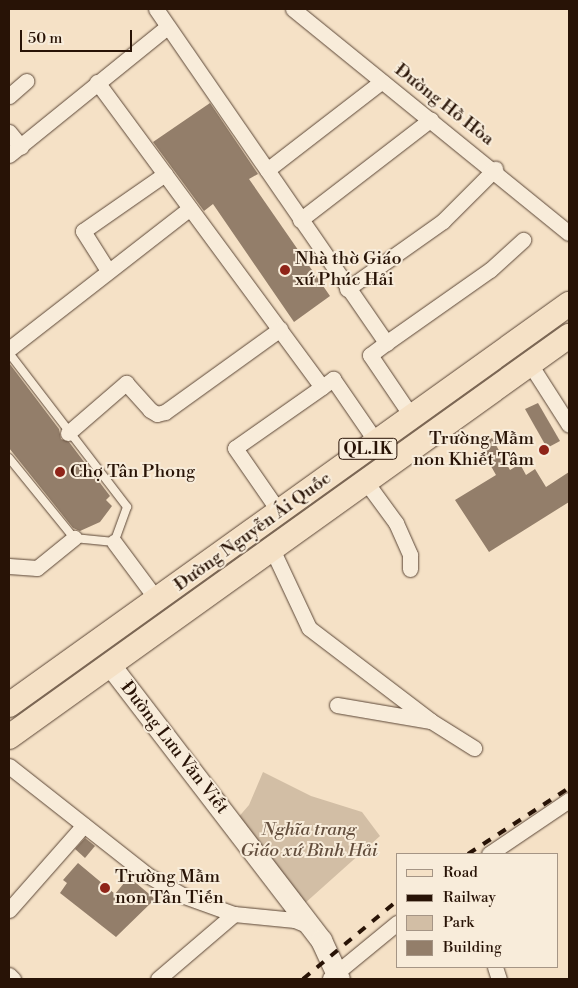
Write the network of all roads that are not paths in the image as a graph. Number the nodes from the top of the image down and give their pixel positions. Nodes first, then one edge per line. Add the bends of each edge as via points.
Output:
1 (156, 9) edge
2 (294, 9) edge
3 (166, 28) junction
4 (26, 81) dead end
5 (382, 81) junction
6 (97, 82) junction
7 (9, 96) edge
8 (431, 119) junction
9 (9, 132) edge
10 (15, 151) edge
11 (495, 169) junction
12 (267, 170) junction
13 (165, 174) junction
14 (190, 208) junction
15 (300, 220) junction
16 (569, 233) edge
17 (523, 240) dead end
18 (106, 269) junction
19 (347, 289) junction
20 (569, 304) edge
21 (280, 329) junction
22 (569, 336) edge
23 (386, 344) junction
24 (9, 351) edge
25 (530, 364) junction
26 (322, 387) junction
27 (412, 417) junction
28 (569, 425) edge
29 (68, 433) junction
30 (377, 443) junction
31 (9, 458) edge
32 (366, 482) junction
33 (280, 513) junction
34 (74, 538) junction
35 (114, 542) junction
36 (272, 549) junction
37 (9, 566) edge
38 (410, 569) dead end
39 (157, 600) junction
40 (172, 621) junction
41 (94, 644) junction
42 (110, 665) junction
43 (9, 705) edge
44 (337, 705) dead end
45 (430, 721) junction
46 (9, 737) edge
47 (474, 748) dead end
48 (9, 766) edge
49 (569, 800) edge
50 (84, 825) junction
51 (490, 853) edge
52 (9, 910) edge
53 (234, 914) junction
54 (303, 924) junction
55 (396, 924) edge
56 (9, 975) edge
57 (335, 977) edge
58 (13, 979) edge
59 (158, 979) edge

1 - 3 street
2 - 5 street, Đường Hồ Hòa
3 - 6 street
3 - 12 street
4 - 7 street
5 - 8 street, Đường Hồ Hòa
5 - 12 street
6 - 10 street
6 - 13 street
8 - 11 street, Đường Hồ Hòa
8 - 15 street
9 - 10 street
11 - 16 street, Đường Hồ Hòa
11 - 19 street via 443,221
12 - 15 street
13 - 14 street
13 - 18 street via 83,231
14 - 18 street
14 - 21 street
15 - 19 street
17 - 23 street via 490,270
18 - 24 street
19 - 23 street
20 - 27 main road, Đường Nguyễn Ái Quốc / QL.1K
21 - 26 street
21 - 29 street via 165,412 157,414 150,410 126,383
22 - 25 main road, Đường Nguyễn Ái Quốc / QL.1K
23 - 27 street via 370,355
24 - 29 lane
25 - 28 street
25 - 32 main road, Đường Nguyễn Ái Quốc / QL.1K
26 - 30 street via 333,379
26 - 33 street via 235,448
27 - 30 main road, Đường Nguyễn Ái Quốc / QL.1K
29 - 35 lane via 127,507
30 - 33 main road, Đường Nguyễn Ái Quốc / QL.1K
31 - 34 lane
32 - 36 main road, Đường Nguyễn Ái Quốc / QL.1K
32 - 38 street via 396,523 410,555
33 - 39 main road, Đường Nguyễn Ái Quốc / QL.1K
34 - 35 lane
34 - 37 street via 37,568
35 - 39 street
36 - 40 main road, Đường Nguyễn Ái Quốc / QL.1K
36 - 45 street via 309,628
39 - 40 main road
39 - 41 main road, Đường Nguyễn Ái Quốc / QL.1K
40 - 42 main road, Đường Nguyễn Ái Quốc / QL.1K
41 - 42 main road
41 - 43 main road, Đường Nguyễn Ái Quốc / QL.1K
42 - 46 main road, Đường Nguyễn Ái Quốc / QL.1K
42 - 54 street, Đường Lưu Văn Viết
44 - 45 street
45 - 47 street
48 - 50 street
49 - 51 street
50 - 52 street
50 - 53 street via 167,887
53 - 54 street
53 - 59 street
54 - 57 street, Đường Lưu Văn Viết
55 - 57 street
56 - 58 street

